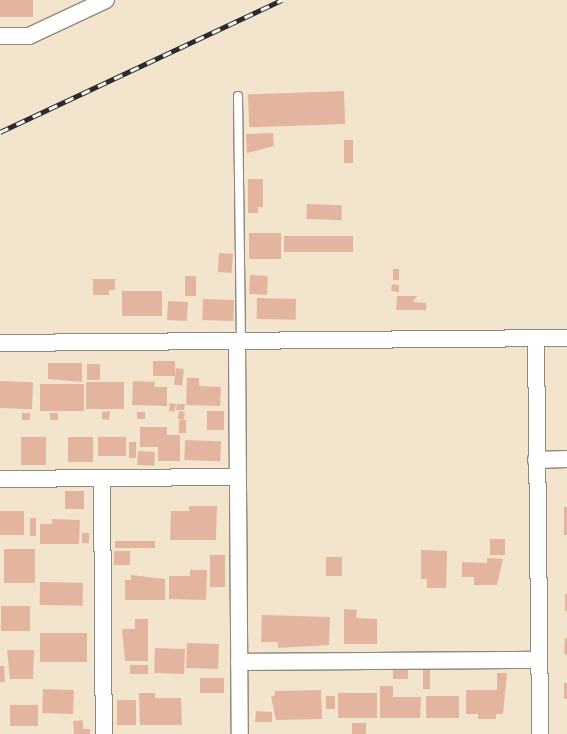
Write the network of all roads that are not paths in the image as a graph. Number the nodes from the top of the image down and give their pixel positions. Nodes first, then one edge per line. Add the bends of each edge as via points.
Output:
1 (98, 2) edge
2 (0, 36) edge
3 (238, 96) dead end
4 (536, 338) junction
5 (567, 338) edge
6 (239, 342) junction
7 (0, 343) edge
8 (567, 459) edge
9 (536, 460) junction
10 (237, 477) junction
11 (102, 478) junction
12 (0, 479) edge
13 (539, 660) junction
14 (239, 662) junction
15 (104, 734) edge
16 (240, 734) edge
17 (540, 734) edge

1 - 2 street via 29,36
3 - 6 lane
4 - 5 street
4 - 6 street
4 - 9 street
6 - 7 street
6 - 10 street
8 - 9 street
9 - 13 street
10 - 11 street
10 - 14 street
11 - 12 street
11 - 15 street
13 - 14 street
13 - 17 street
14 - 16 street

